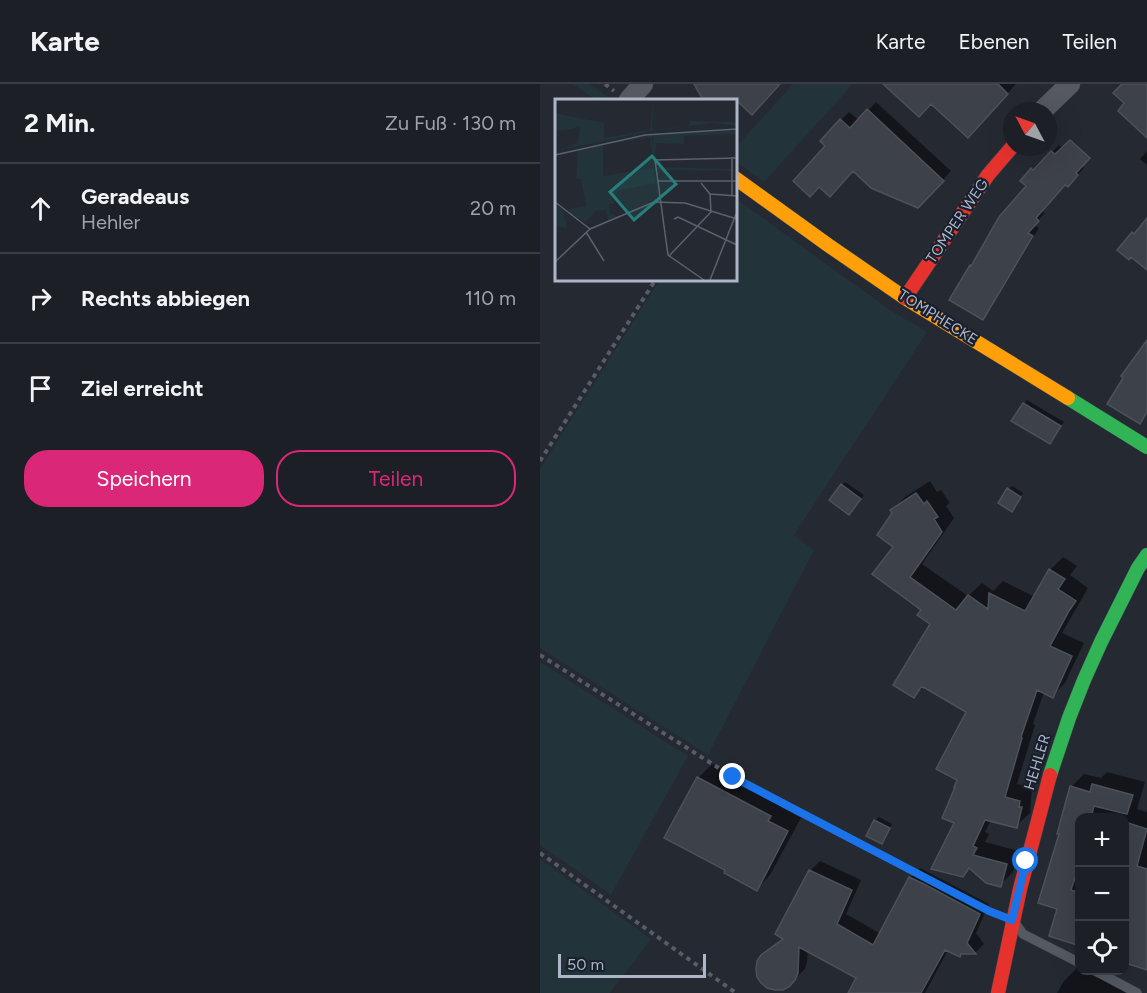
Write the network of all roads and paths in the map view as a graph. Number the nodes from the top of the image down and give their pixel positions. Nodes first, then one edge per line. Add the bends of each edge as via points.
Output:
1 (644, 84) edge
2 (1070, 84) edge
3 (630, 99) edge
4 (1051, 102) edge
5 (1004, 156) edge
6 (736, 179) edge
7 (655, 280) edge
8 (905, 298) junction
9 (1147, 447) edge
10 (540, 461) edge
11 (1147, 555) edge
12 (540, 655) edge
13 (540, 853) edge
14 (1012, 920) junction
15 (1075, 960) edge
16 (1103, 975) edge
17 (736, 993) edge
18 (998, 993) edge
19 (1137, 993) edge

1 - 3 street
2 - 4 street
5 - 8 street, TOMPER WEG
6 - 8 street, TOMPHECKE
7 - 10 path
8 - 9 street, TOMPHECKE
11 - 14 street, HEHLER via 1094,657 1069,717
12 - 14 path via 733,777
13 - 17 path
14 - 15 lane via 1023,934
14 - 18 street, HEHLER
16 - 19 lane

